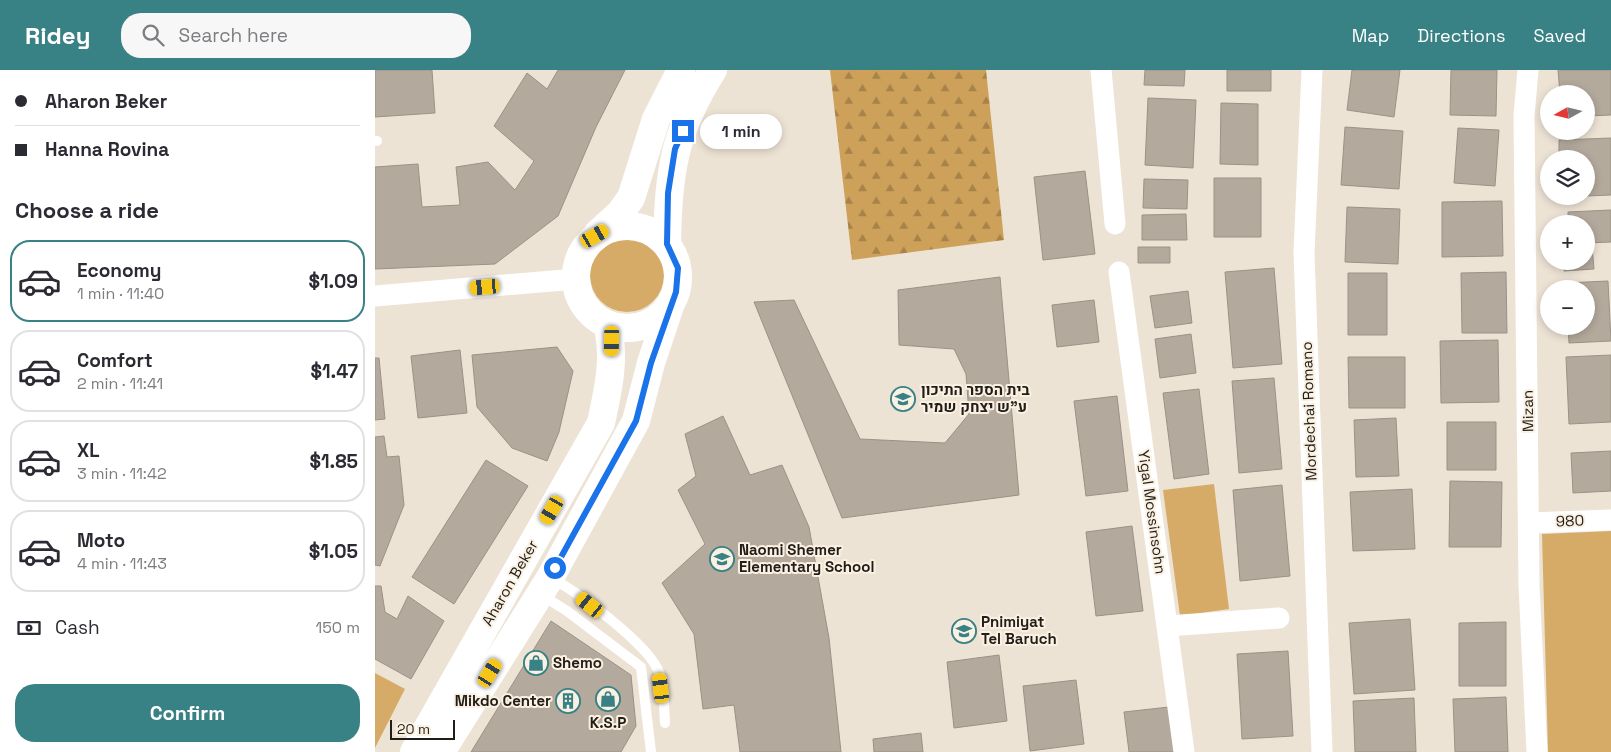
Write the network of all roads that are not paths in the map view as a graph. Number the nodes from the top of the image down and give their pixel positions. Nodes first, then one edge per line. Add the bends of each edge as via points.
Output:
1 (681, 70) edge
2 (713, 70) edge
3 (1101, 70) edge
4 (1312, 70) edge
5 (1528, 70) edge
6 (1115, 224) dead end
7 (595, 236) junction
8 (667, 244) junction
9 (1119, 272) dead end
10 (576, 279) junction
11 (375, 296) edge
12 (669, 306) junction
13 (607, 324) junction
14 (1611, 520) edge
15 (1529, 522) junction
16 (545, 586) junction
17 (1279, 618) dead end
18 (1167, 626) junction
19 (665, 723) dead end
20 (413, 752) edge
21 (441, 752) edge
22 (651, 752) edge
23 (1184, 752) edge
24 (1322, 752) edge
25 (1537, 752) edge

1 - 7 street via 656,118 631,198
2 - 8 street via 697,95 675,149 668,193
3 - 6 street
4 - 24 street, Mordechai Romano via 1304,253
5 - 15 street, Mizan via 1524,116
7 - 8 street via 609,228 630,225 649,229
7 - 10 street via 583,250
8 - 12 street via 676,260 679,279
9 - 18 street, Yigal Mossinsohn
10 - 11 street
10 - 13 street via 585,305
12 - 13 street via 654,321 638,327
12 - 16 street, Aharon Beker via 636,421
13 - 20 street, Aharon Beker via 612,341 611,375 601,423
14 - 15 street, 980
15 - 25 street, Mizan
16 - 19 lane via 577,594 643,648 659,670
16 - 21 street, Aharon Beker
16 - 22 lane via 567,611 641,667
17 - 18 street
18 - 23 street, Yigal Mossinsohn

